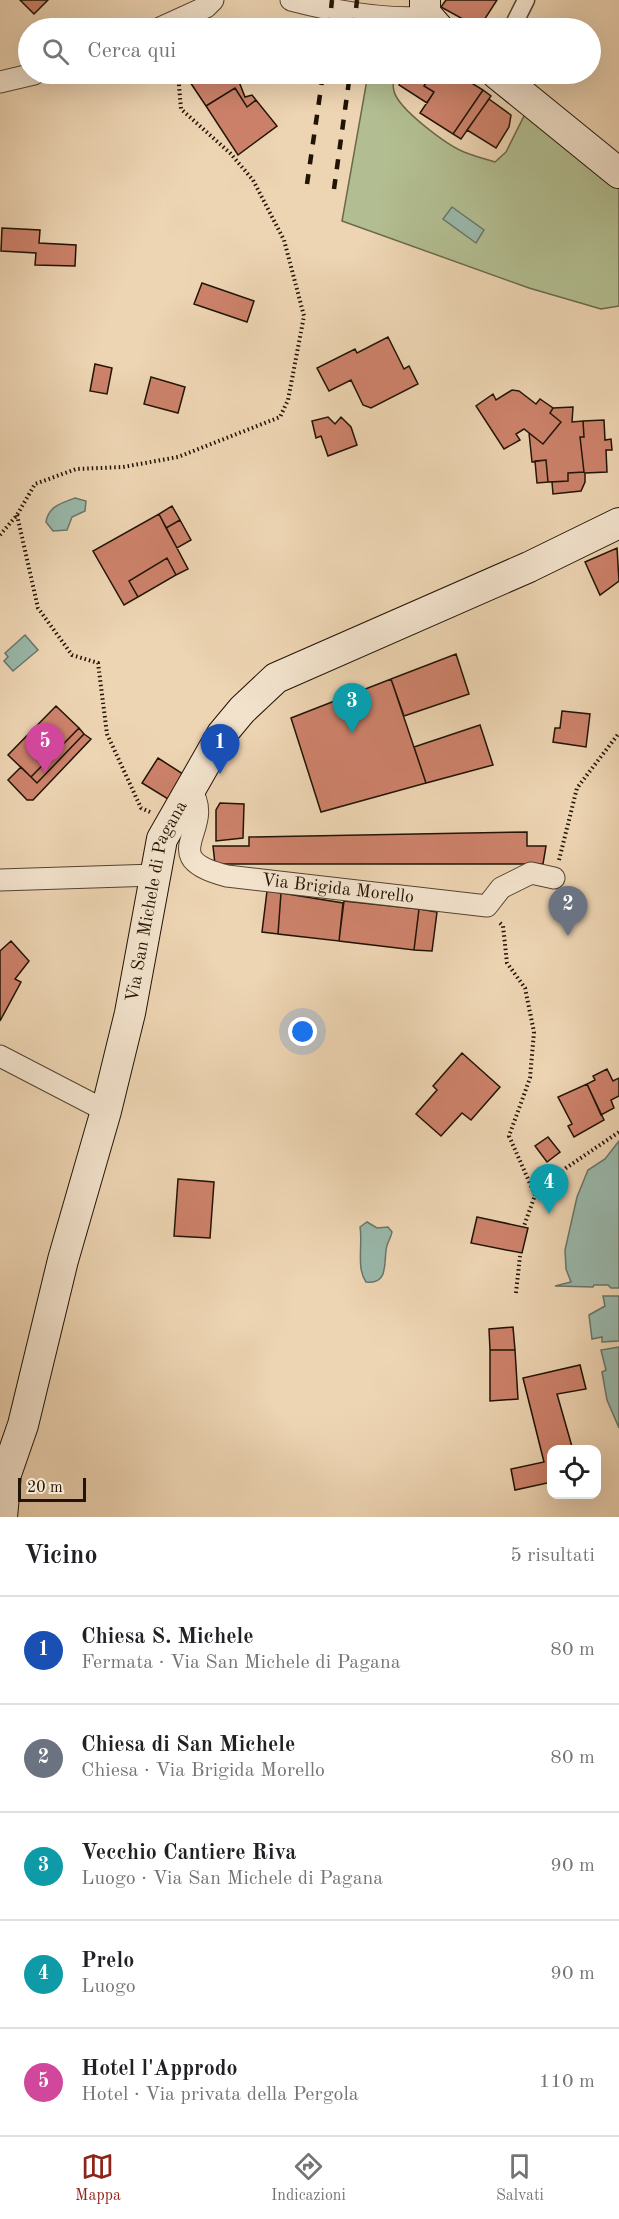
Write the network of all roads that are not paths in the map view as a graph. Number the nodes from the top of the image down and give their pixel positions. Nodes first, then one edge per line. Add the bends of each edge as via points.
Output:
1 (213, 0) edge
2 (291, 0) edge
3 (526, 0) edge
4 (430, 15) edge
5 (182, 18) edge
6 (517, 18) edge
7 (18, 78) edge
8 (0, 82) edge
9 (509, 84) edge
10 (619, 173) edge
11 (619, 523) edge
12 (190, 789) junction
13 (154, 875) junction
14 (554, 878) road end
15 (0, 880) edge
16 (0, 1056) edge
17 (106, 1111) junction
18 (2, 1517) edge

1 - 5 street
2 - 4 street via 395,18
3 - 6 street
7 - 8 street
9 - 10 main road
11 - 12 main road, Via San Michele di Pagana via 529,567 276,678 222,734
12 - 13 main road, Via San Michele di Pagana via 162,839
12 - 14 street, Via Brigida Morello via 200,812 188,848 193,862 206,871 261,881 487,906 501,888 531,873
13 - 15 street
13 - 17 main road, Via San Michele di Pagana via 140,969
16 - 17 street
17 - 18 main road, Via San Michele di Pagana via 63,1260 23,1425 6,1474

